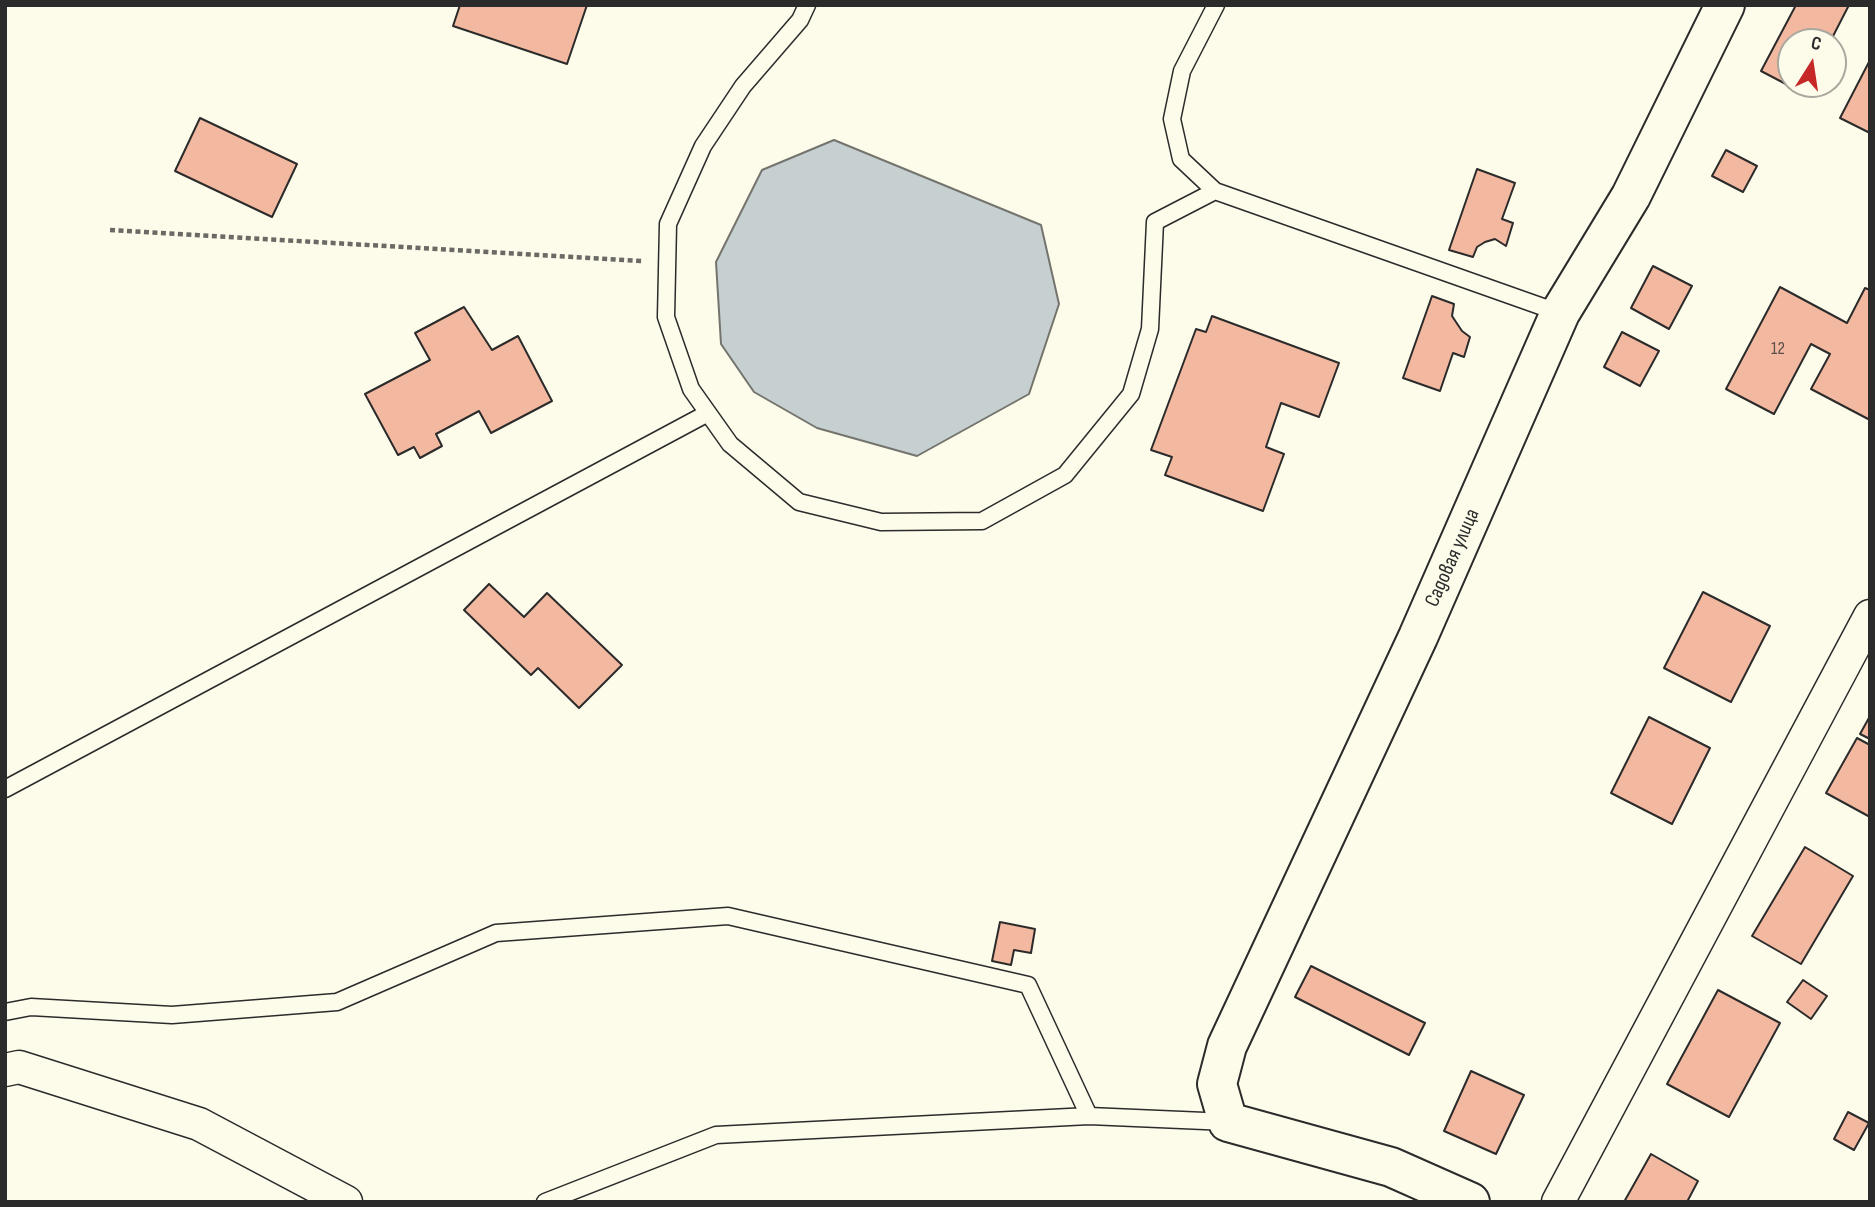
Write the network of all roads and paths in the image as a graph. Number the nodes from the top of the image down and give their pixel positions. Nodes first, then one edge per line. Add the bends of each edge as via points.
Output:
1 (807, 5) edge
2 (1216, 5) edge
3 (1725, 5) edge
4 (1214, 191) junction
5 (110, 230) dead end
6 (667, 262) junction
7 (1560, 313) junction
8 (708, 413) junction
9 (1870, 616) edge
10 (5, 789) edge
11 (5, 1012) edge
12 (5, 1070) edge
13 (1089, 1115) junction
14 (1228, 1122) junction
15 (346, 1202) edge
16 (545, 1202) edge
17 (1470, 1202) edge
18 (1558, 1202) edge

1 - 6 lane via 703,146 668,225
2 - 4 lane via 1182,71 1172,119 1181,159
3 - 7 street, Садовая улица via 1631,196
4 - 7 lane
4 - 8 lane via 1155,222 1150,329 1131,394 1065,475 982,521 881,522 799,502 730,444
5 - 6 path
6 - 8 lane via 666,317 691,388
7 - 14 street, Садовая улица via 1418,637 1227,1046 1217,1084
8 - 10 lane
9 - 18 street
11 - 13 lane via 31,1007 172,1015 337,1002 496,933 728,916 1028,985
12 - 15 street via 19,1067 199,1124
13 - 14 lane
13 - 16 lane via 716,1135
14 - 17 street via 1391,1167

